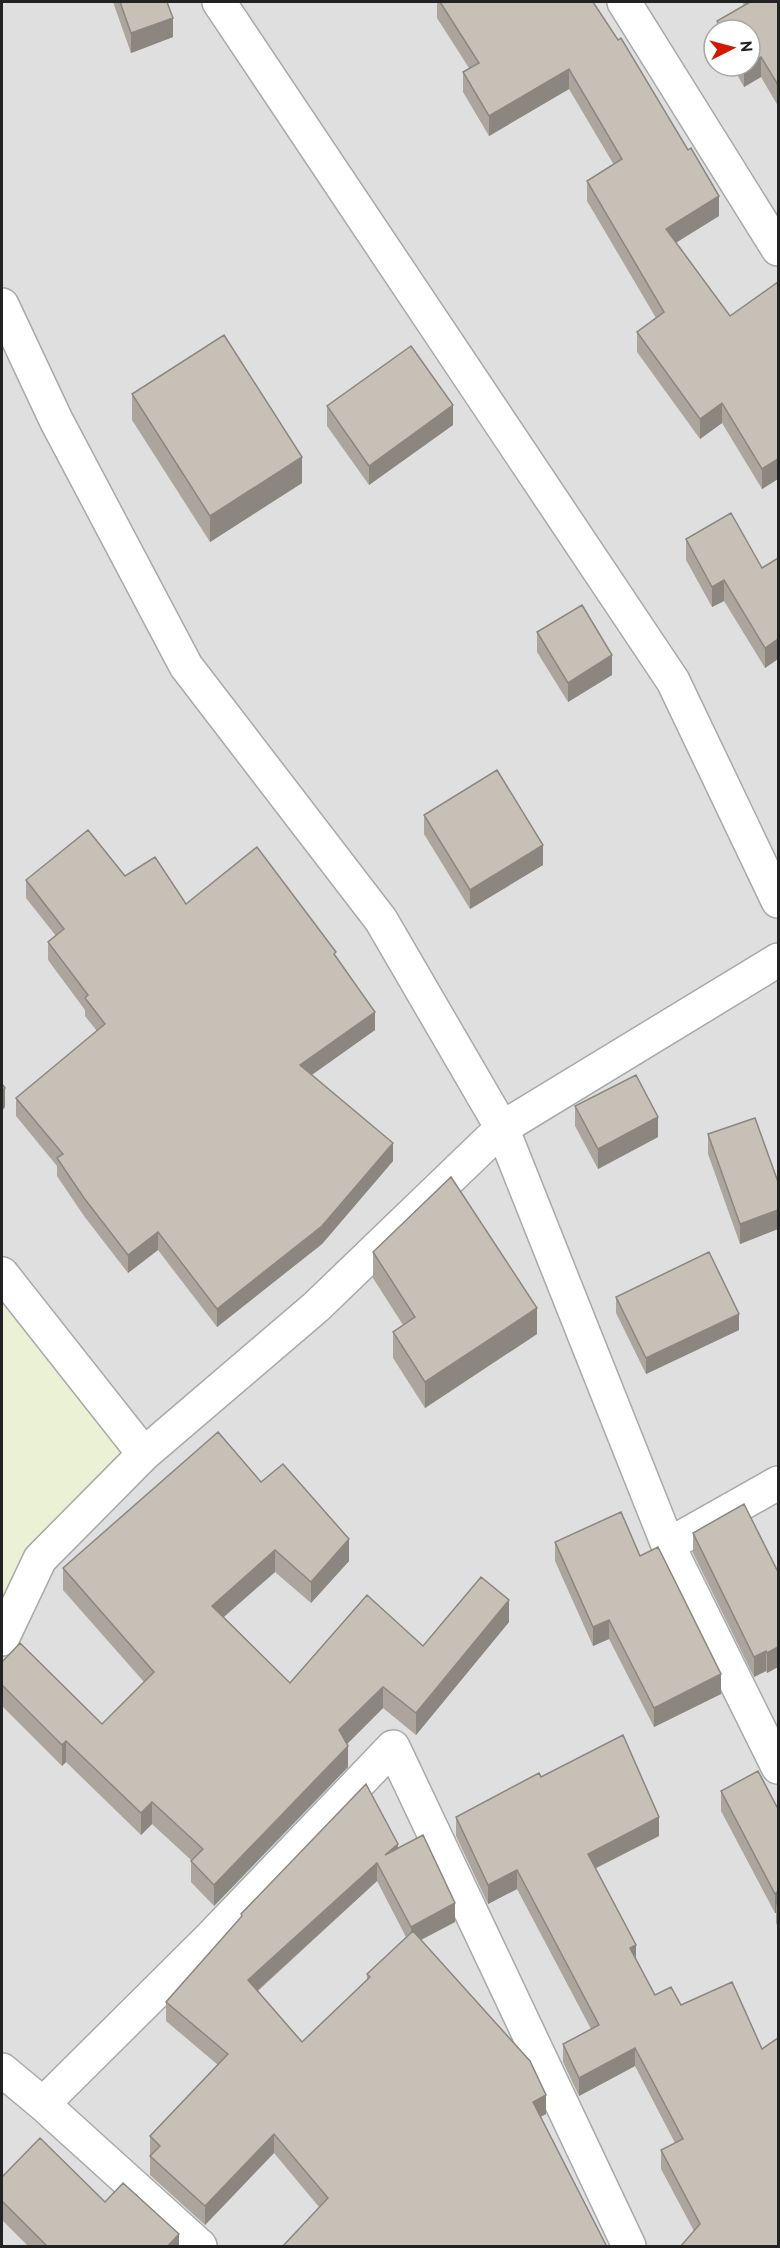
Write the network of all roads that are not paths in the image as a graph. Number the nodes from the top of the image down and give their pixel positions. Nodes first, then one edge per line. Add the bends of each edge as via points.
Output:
1 (219, 2) edge
2 (624, 2) edge
3 (778, 249) edge
4 (2, 305) edge
5 (778, 901) edge
6 (778, 960) edge
7 (502, 1128) junction
8 (2, 1274) edge
9 (144, 1454) junction
10 (778, 1484) edge
11 (668, 1545) junction
12 (2, 1639) edge
13 (778, 1767) edge
14 (2, 2070) edge
15 (43, 2104) junction
16 (200, 2247) edge
17 (629, 2247) edge

1 - 5 street via 674,681
2 - 3 street
4 - 7 street via 56,420 186,666 381,920
6 - 7 street
7 - 9 street via 316,1307
7 - 11 street
8 - 9 street
9 - 12 street via 40,1559
10 - 11 street
11 - 13 street
14 - 15 street
15 - 16 street
15 - 17 street via 211,1937 393,1747

